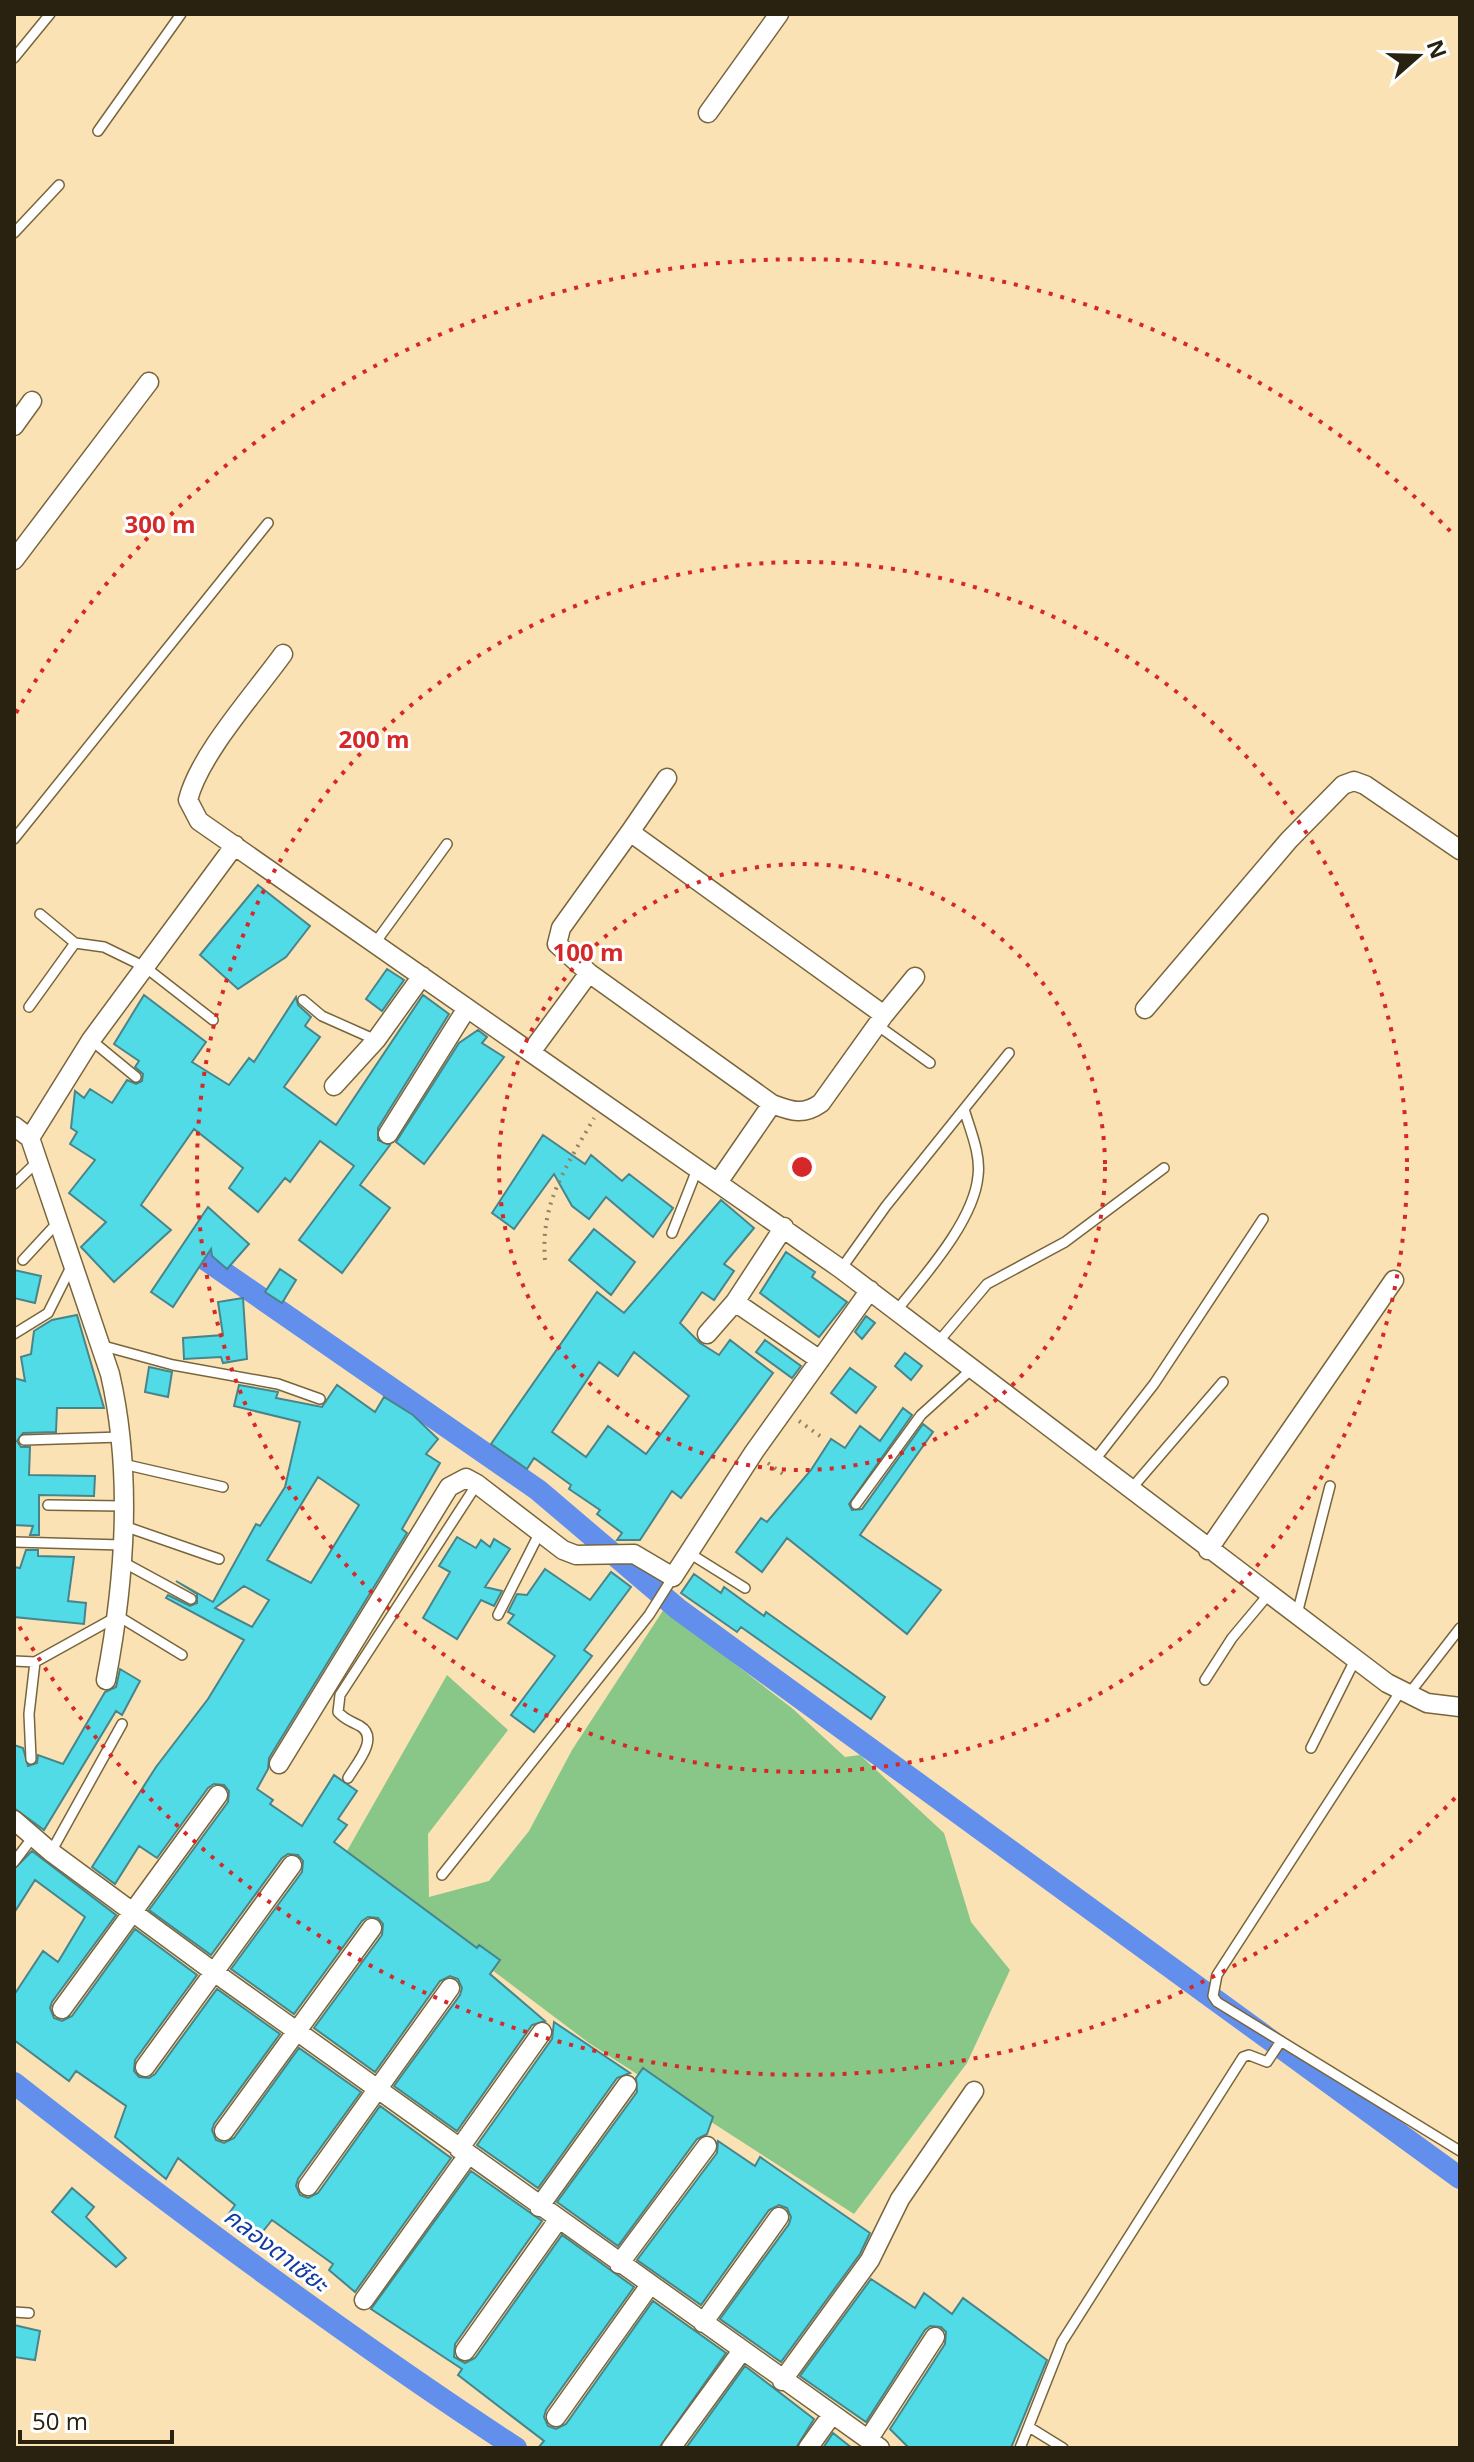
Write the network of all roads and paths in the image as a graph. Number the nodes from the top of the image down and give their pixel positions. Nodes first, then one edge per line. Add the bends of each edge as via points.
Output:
1 (50, 14) edge
2 (181, 14) edge
3 (779, 14) edge
4 (14, 58) edge
5 (708, 113) dead end
6 (98, 131) dead end
7 (59, 185) dead end
8 (14, 233) edge
9 (149, 382) dead end
10 (32, 401) dead end
11 (14, 426) edge
12 (268, 523) dead end
13 (14, 560) edge
14 (283, 654) dead end
15 (667, 778) dead end
16 (630, 832) junction
17 (14, 839) edge
18 (447, 844) dead end
19 (235, 845) junction
20 (1460, 850) edge
21 (40, 914) dead end
22 (75, 943) junction
23 (375, 943) junction
24 (145, 967) junction
25 (589, 973) junction
26 (422, 976) junction
27 (915, 977) dead end
28 (303, 1000) dead end
29 (29, 1007) dead end
30 (467, 1008) junction
31 (1145, 1009) dead end
32 (213, 1020) dead end
33 (881, 1020) junction
34 (91, 1040) junction
35 (376, 1040) junction
36 (531, 1052) junction
37 (1009, 1053) dead end
38 (930, 1063) dead end
39 (136, 1077) dead end
40 (334, 1086) dead end
41 (604, 1102) junction
42 (772, 1104) junction
43 (964, 1109) junction
44 (14, 1126) edge
45 (388, 1134) dead end
46 (30, 1138) junction
47 (38, 1161) junction
48 (698, 1167) junction
49 (1164, 1168) dead end
50 (719, 1181) junction
51 (14, 1184) edge
52 (1263, 1219) dead end
53 (59, 1221) junction
54 (784, 1227) junction
55 (672, 1233) dead end
56 (23, 1260) dead end
57 (545, 1260) dead end
58 (72, 1264) junction
59 (841, 1269) junction
60 (1394, 1280) dead end
61 (870, 1290) junction
62 (735, 1302) junction
63 (897, 1310) junction
64 (14, 1334) edge
65 (707, 1334) dead end
66 (939, 1341) junction
67 (100, 1345) junction
68 (820, 1360) junction
69 (973, 1368) junction
70 (1223, 1382) dead end
71 (320, 1399) dead end
72 (784, 1410) junction
73 (820, 1436) dead end
74 (121, 1437) junction
75 (24, 1440) dead end
76 (1094, 1461) junction
77 (123, 1464) junction
78 (1330, 1486) dead end
79 (223, 1487) dead end
80 (1130, 1490) junction
81 (856, 1504) dead end
82 (48, 1505) dead end
83 (123, 1506) junction
84 (122, 1525) junction
85 (540, 1532) junction
86 (14, 1542) edge
87 (1208, 1550) junction
88 (122, 1553) junction
89 (689, 1553) junction
90 (219, 1559) dead end
91 (673, 1577) junction
92 (745, 1588) dead end
93 (1268, 1595) junction
94 (191, 1599) dead end
95 (498, 1615) dead end
96 (118, 1616) junction
97 (1296, 1616) junction
98 (1460, 1628) edge
99 (363, 1642) junction
100 (182, 1655) dead end
101 (1355, 1660) junction
102 (14, 1661) edge
103 (35, 1662) junction
104 (106, 1680) dead end
105 (1205, 1680) dead end
106 (1404, 1694) junction
107 (1460, 1707) edge
108 (122, 1724) dead end
109 (1311, 1748) dead end
110 (31, 1759) dead end
111 (279, 1764) dead end
112 (348, 1778) dead end
113 (218, 1795) dead end
114 (14, 1820) edge
115 (33, 1837) junction
116 (51, 1852) junction
117 (14, 1862) edge
118 (292, 1865) dead end
119 (442, 1875) dead end
120 (132, 1912) junction
121 (372, 1928) dead end
122 (214, 1972) junction
123 (450, 1988) dead end
124 (62, 2009) dead end
125 (296, 2031) junction
126 (542, 2032) dead end
127 (1281, 2041) junction
128 (145, 2067) dead end
129 (627, 2085) dead end
130 (377, 2088) junction
131 (974, 2091) dead end
132 (224, 2131) dead end
133 (707, 2146) dead end
134 (1460, 2151) edge
135 (464, 2152) junction
136 (308, 2186) dead end
137 (539, 2207) junction
138 (779, 2217) dead end
139 (558, 2220) junction
140 (619, 2264) junction
141 (650, 2285) junction
142 (364, 2300) dead end
143 (14, 2312) edge
144 (29, 2313) dead end
145 (703, 2323) junction
146 (935, 2337) dead end
147 (465, 2351) dead end
148 (741, 2352) junction
149 (782, 2381) junction
150 (831, 2416) junction
151 (556, 2417) dead end
152 (1029, 2427) junction
153 (874, 2444) edge
154 (671, 2448) edge
155 (808, 2448) edge
156 (1020, 2448) edge
157 (1063, 2448) edge

1 - 4 lane
2 - 6 lane
3 - 5 street
7 - 8 lane
9 - 13 street
10 - 11 street
12 - 17 lane
14 - 19 street via 204,764 188,800 199,821
15 - 16 street
16 - 25 street via 556,938 560,949
16 - 33 street
18 - 23 lane
19 - 23 street
19 - 24 street
20 - 31 street via 1365,785 1343,785 1289,840
21 - 22 lane
22 - 24 lane via 104,947
22 - 29 lane
23 - 26 street
24 - 32 lane
24 - 34 street
25 - 36 street
25 - 42 street
26 - 30 street
26 - 35 street
27 - 33 street
28 - 35 lane via 322,1016
30 - 36 street
30 - 45 street
33 - 38 lane
33 - 42 street via 811,1111 794,1113
34 - 39 lane
34 - 46 street
35 - 40 street
36 - 41 street
37 - 43 lane
41 - 48 street
41 - 57 path via 549,1201
42 - 50 street
43 - 59 lane
43 - 63 lane via 977,1154 975,1193 934,1264
44 - 46 street
46 - 47 street
47 - 51 lane
47 - 53 street
48 - 50 street
48 - 55 lane
49 - 66 lane via 1065,1242 987,1284
50 - 54 street
52 - 76 lane via 1154,1384
53 - 56 lane
53 - 58 street
54 - 59 street
54 - 62 street
58 - 64 lane via 48,1313
58 - 67 street
59 - 61 street
60 - 87 street
61 - 63 street
61 - 68 street
62 - 65 street
62 - 68 street
63 - 66 street
66 - 69 street
67 - 71 lane via 278,1384
67 - 74 street
68 - 72 street
69 - 76 street
69 - 81 lane via 921,1415
70 - 80 lane
72 - 73 path
72 - 89 street
74 - 75 lane
74 - 77 street
76 - 80 street
77 - 79 lane
77 - 83 street
78 - 97 lane
80 - 87 street
82 - 83 lane
83 - 84 street
84 - 88 street
84 - 90 lane
85 - 91 street via 576,1555 634,1554
85 - 95 lane
85 - 99 street via 466,1478 449,1487
86 - 88 lane
87 - 93 street
88 - 94 lane
88 - 96 street
89 - 91 street
89 - 92 lane
91 - 119 lane via 649,1615
93 - 97 street
93 - 105 lane
96 - 100 lane
96 - 103 lane
96 - 104 street
97 - 101 street
98 - 106 lane
99 - 111 street
99 - 112 lane via 336,1705 344,1719 368,1735 368,1745
101 - 106 street
101 - 109 lane
102 - 103 lane
103 - 110 lane
106 - 107 street
106 - 127 lane via 1217,1975 1217,2002
108 - 116 lane
113 - 120 street
114 - 115 street
115 - 116 street
115 - 117 lane
116 - 120 street
118 - 122 street
120 - 122 street
120 - 124 street
121 - 125 street
122 - 125 street
122 - 128 street
123 - 130 street
125 - 130 street
125 - 132 street
126 - 135 street
127 - 134 lane
127 - 152 lane via 1267,2062 1243,2057 1062,2342
129 - 137 street
130 - 135 street
130 - 136 street
131 - 149 street via 900,2199 870,2260
133 - 140 street
135 - 137 street
135 - 142 street
137 - 139 street
138 - 145 street
139 - 140 street
139 - 147 street
140 - 141 street
141 - 145 street
141 - 151 street
143 - 144 lane
145 - 148 street
146 - 153 street
148 - 149 street
148 - 154 street
149 - 150 street
150 - 153 street
150 - 155 street
152 - 156 lane
152 - 157 lane

